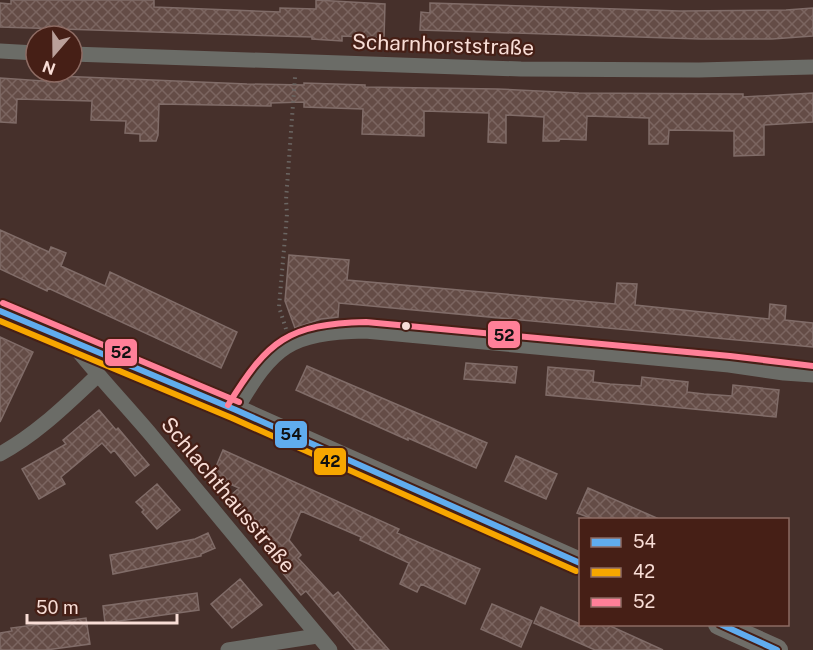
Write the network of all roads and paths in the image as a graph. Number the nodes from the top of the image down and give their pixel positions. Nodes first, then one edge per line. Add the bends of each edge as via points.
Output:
1 (0, 51) edge
2 (24, 52) edge
3 (84, 54) edge
4 (296, 61) junction
5 (813, 67) edge
6 (0, 310) edge
7 (69, 340) junction
8 (291, 344) junction
9 (98, 375) junction
10 (813, 375) edge
11 (236, 410) junction
12 (0, 454) edge
13 (579, 563) edge
14 (723, 626) edge
15 (317, 636) junction
16 (228, 650) edge
17 (330, 650) edge
18 (777, 650) edge

1 - 2 street
3 - 4 street, Scharnhorststraße
4 - 5 street, Scharnhorststraße via 533,69
4 - 8 path via 279,307
6 - 7 main road
7 - 9 street, Schlachthausstraße
7 - 11 main road
8 - 10 street via 331,332 365,332
8 - 11 street via 271,358
9 - 12 street via 49,420
9 - 15 street, Schlachthausstraße
11 - 13 main road
14 - 18 main road
15 - 16 street
15 - 17 street, Schlachthausstraße

